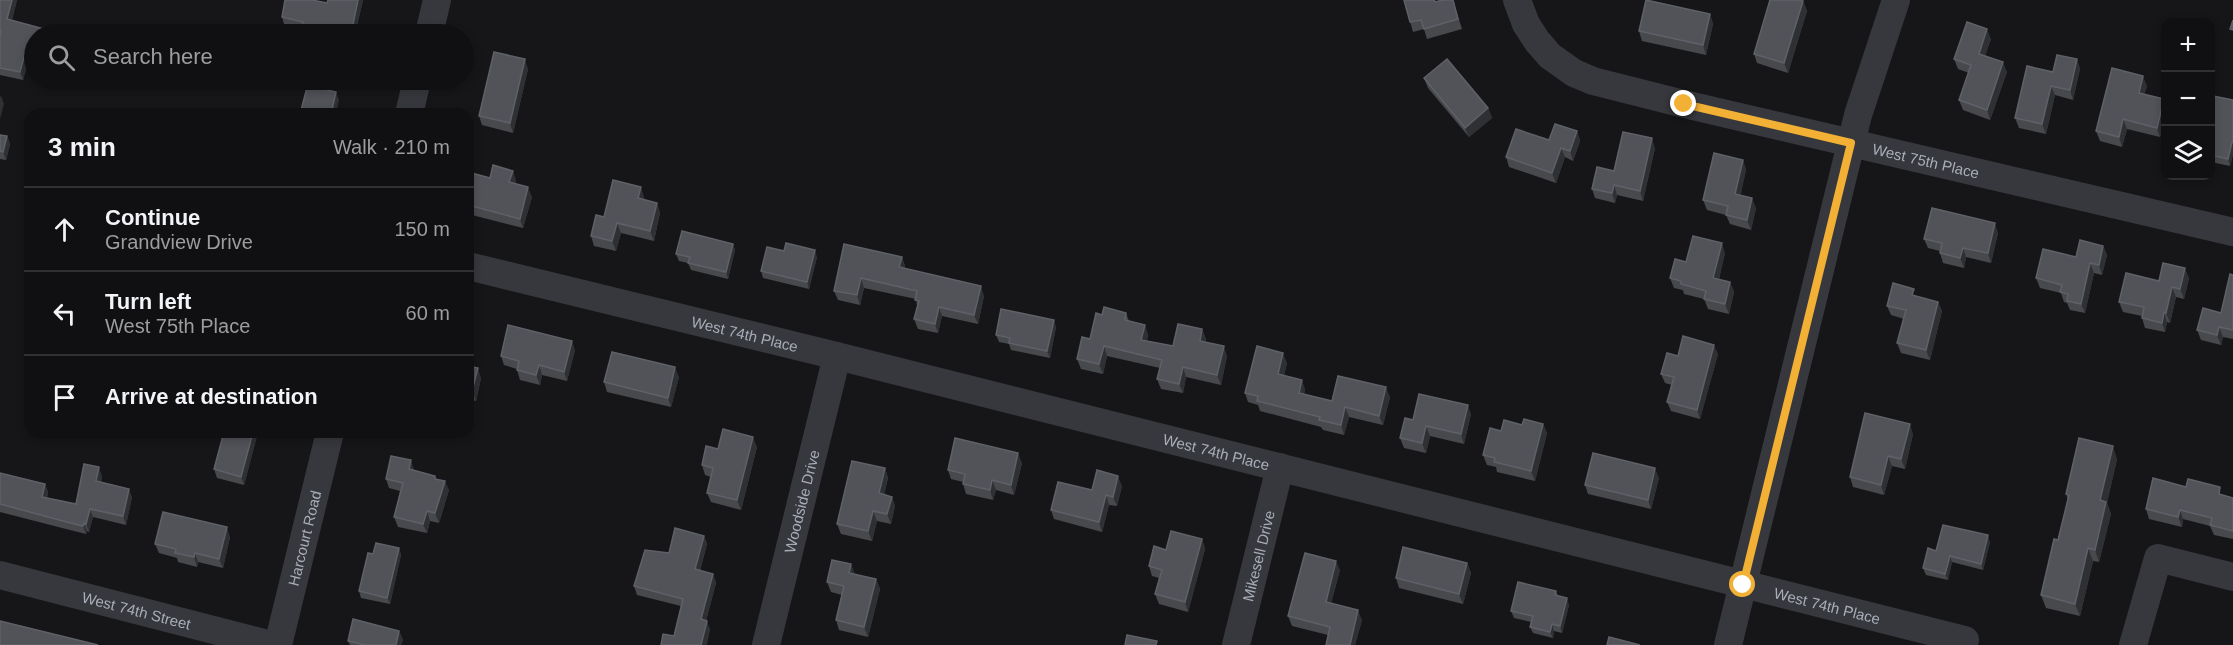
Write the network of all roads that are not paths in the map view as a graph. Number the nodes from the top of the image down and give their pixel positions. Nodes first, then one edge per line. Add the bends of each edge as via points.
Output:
1 (437, 0) edge
2 (1516, 0) edge
3 (1896, 0) edge
4 (431, 24) edge
5 (415, 90) edge
6 (410, 108) edge
7 (1851, 143) junction
8 (2233, 232) edge
9 (474, 267) edge
10 (837, 356) junction
11 (329, 438) edge
12 (1280, 467) junction
13 (0, 575) edge
14 (2233, 577) edge
15 (1743, 585) junction
16 (1965, 640) dead end
17 (272, 645) edge
18 (278, 645) edge
19 (766, 645) edge
20 (1236, 645) edge
21 (1728, 645) edge
22 (2133, 645) edge

1 - 4 street
2 - 7 street, West 75th Place via 1537,41 1558,62 1583,77
3 - 7 street
5 - 6 street
7 - 8 street, West 75th Place
7 - 15 street
9 - 10 street, West 74th Place
10 - 12 street, West 74th Place
10 - 19 street, Woodside Drive
11 - 18 street, Harcourt Road
12 - 15 street, West 74th Place
12 - 20 street, Mikesell Drive
13 - 17 street, West 74th Street
14 - 22 street via 2158,558
15 - 16 street, West 74th Place
15 - 21 street

